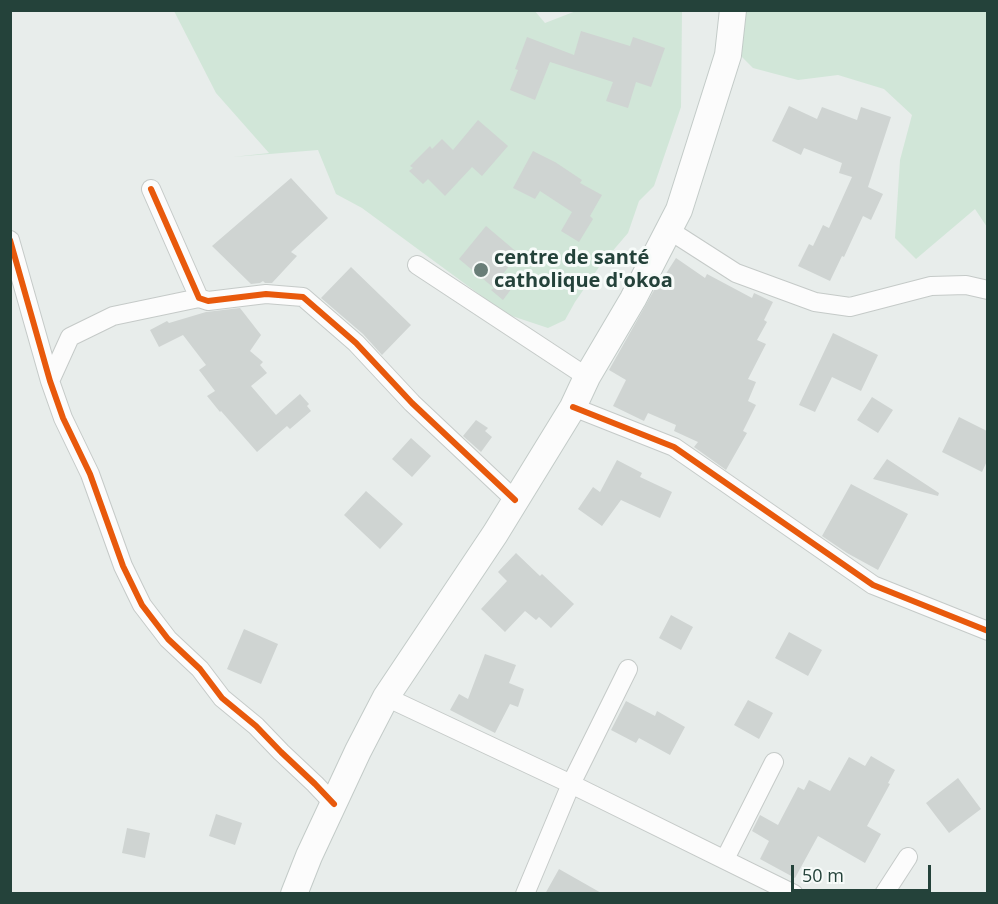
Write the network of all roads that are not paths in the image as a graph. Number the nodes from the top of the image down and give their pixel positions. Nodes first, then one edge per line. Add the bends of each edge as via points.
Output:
1 (733, 10) edge
2 (151, 189) dead end
3 (669, 230) junction
4 (10, 240) edge
5 (417, 265) dead end
6 (987, 290) edge
7 (199, 298) junction
8 (587, 377) junction
9 (50, 381) junction
10 (573, 407) junction
11 (515, 500) junction
12 (987, 632) edge
13 (628, 669) dead end
14 (386, 697) junction
15 (774, 762) dead end
16 (571, 784) junction
17 (334, 804) junction
18 (908, 857) dead end
19 (725, 859) junction
20 (294, 894) edge
21 (525, 894) edge
22 (794, 894) edge
23 (884, 894) edge

1 - 3 main road via 728,55 679,210
2 - 7 street
3 - 6 street via 736,273 815,303 850,307 931,286 966,285
3 - 8 main road
4 - 9 street
5 - 8 street
7 - 9 street via 113,316 70,337
7 - 11 street via 208,301 266,294 303,297 356,343 412,403
8 - 10 main road
9 - 17 street via 142,605 222,698 256,726
10 - 11 main road
10 - 12 street via 674,447 873,585
11 - 14 main road
13 - 16 street
14 - 16 street
14 - 17 main road
15 - 19 street
16 - 19 street
16 - 21 street
17 - 20 main road
18 - 23 street
19 - 22 street

